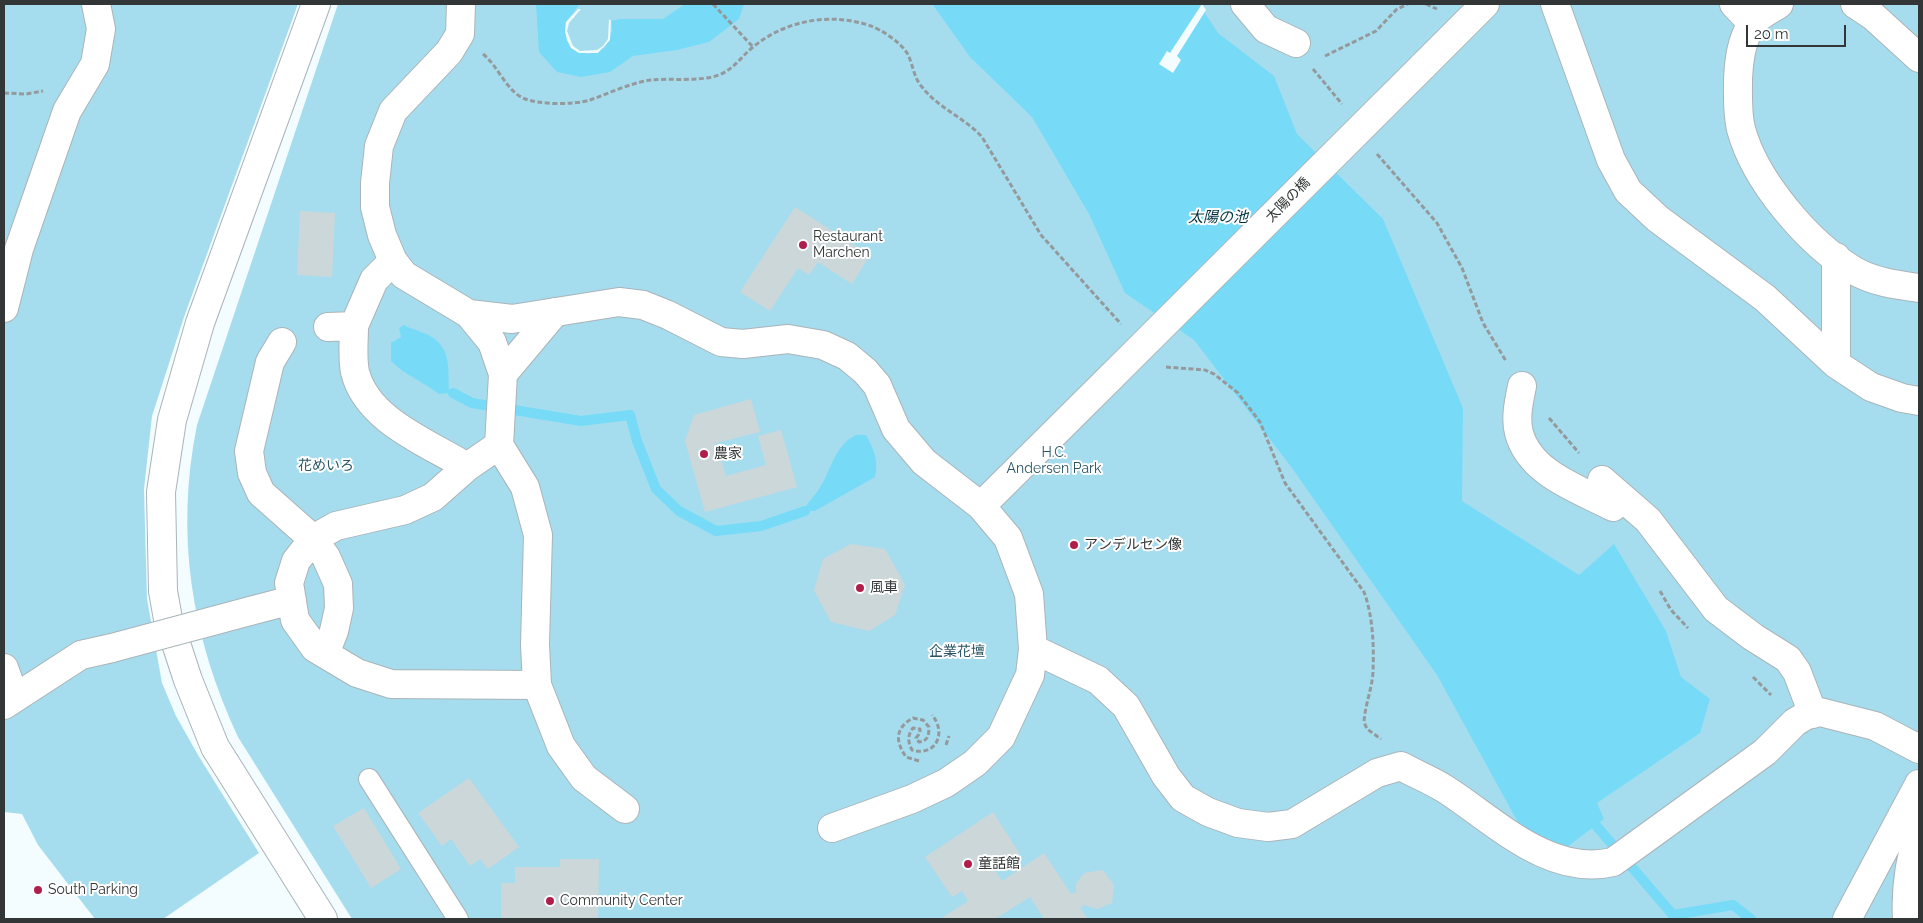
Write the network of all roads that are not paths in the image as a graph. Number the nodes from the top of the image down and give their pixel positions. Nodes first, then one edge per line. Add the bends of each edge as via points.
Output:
1 (96, 4) edge
2 (316, 4) edge
3 (462, 4) edge
4 (1245, 4) edge
5 (1485, 4) edge
6 (1555, 4) edge
7 (1734, 4) edge
8 (1779, 4) edge
9 (1866, 8) edge
10 (1752, 23) junction
11 (1296, 43) dead end
12 (1919, 58) edge
13 (11, 245) edge
14 (1836, 258) junction
15 (393, 261) junction
16 (1919, 288) edge
17 (4, 308) edge
18 (554, 312) junction
19 (469, 314) junction
20 (282, 342) dead end
21 (1836, 364) junction
22 (503, 374) junction
23 (1522, 386) dead end
24 (1919, 401) edge
25 (499, 445) junction
26 (467, 467) junction
27 (1602, 480) dead end
28 (981, 506) junction
29 (1613, 508) dead end
30 (313, 539) junction
31 (292, 600) junction
32 (1033, 649) junction
33 (325, 654) junction
34 (4, 668) edge
35 (537, 685) junction
36 (9, 700) edge
37 (1813, 714) junction
38 (1919, 749) edge
39 (368, 779) dead end
40 (1919, 784) edge
41 (625, 809) dead end
42 (832, 828) dead end
43 (1919, 829) edge
44 (323, 919) edge
45 (458, 919) edge
46 (1847, 919) edge
47 (1907, 919) edge

1 - 13 street via 101,29 95,64 67,111
2 - 44 street via 200,323 172,420 161,492 163,591 188,680 215,747
3 - 15 street via 460,34 449,52 393,111 379,146 375,207
4 - 11 street via 1266,29
5 - 28 street, 太陽の橋, bridge
6 - 21 street via 1611,160 1628,191 1658,219 1765,298
7 - 10 street
8 - 10 street
9 - 12 street
10 - 14 street via 1742,44 1739,66 1741,128 1758,169 1782,203 1818,244
13 - 17 street
14 - 16 street via 1854,271 1884,283
14 - 21 street
15 - 19 street via 404,275
15 - 26 street via 374,280 341,326 355,372 374,405 393,423
18 - 19 street via 512,319
18 - 22 street
18 - 28 street via 619,302 668,315 721,342 743,344 788,340 823,345 847,356 865,371 877,385 896,429 924,462
19 - 22 street via 492,342
20 - 30 street via 270,362 249,450 252,473 261,493
21 - 24 street via 1871,388
22 - 25 street
23 - 29 street via 1518,431 1532,461
25 - 26 street
25 - 35 street via 524,487 538,535 534,644
26 - 30 street via 433,497 405,510 336,526
27 - 37 street via 1648,520 1716,609 1788,659 1797,672
28 - 32 street via 1008,538 1020,567 1028,594
30 - 31 street via 296,561 289,583
30 - 33 street via 326,557 338,584 339,608
31 - 33 street via 295,620 315,648
31 - 36 street, bridge via 81,655
32 - 37 street via 1098,680 1126,706 1166,776 1183,798 1208,812 1238,823 1268,827 1292,824 1377,773 1401,766 1443,788 1542,854 1562,862 1587,866 1613,862 1765,752 1796,722
32 - 42 street via 1030,676 1001,737 975,763 946,783 912,799
33 - 35 street via 357,673 391,684
34 - 36 street
35 - 41 street via 561,746 584,778
37 - 38 street via 1820,712 1875,726
39 - 45 lane
40 - 46 street
43 - 47 street via 1910,859

